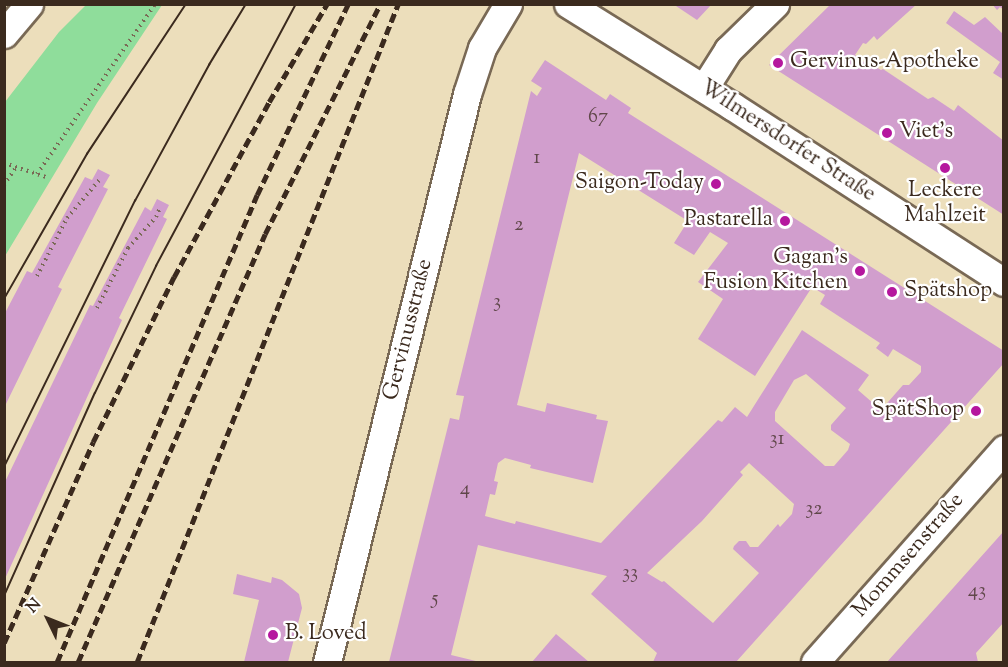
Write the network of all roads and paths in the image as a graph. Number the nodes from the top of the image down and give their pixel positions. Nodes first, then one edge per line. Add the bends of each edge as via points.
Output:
1 (29, 4) edge
2 (155, 4) edge
3 (508, 4) edge
4 (568, 4) edge
5 (775, 4) edge
6 (4, 34) edge
7 (704, 88) junction
8 (4, 164) edge
9 (16, 167) junction
10 (37, 174) junction
11 (49, 178) dead end
12 (101, 178) dead end
13 (4, 185) edge
14 (160, 208) dead end
15 (37, 276) dead end
16 (1004, 282) edge
17 (97, 308) dead end
18 (1004, 449) edge
19 (327, 663) edge
20 (815, 663) edge

1 - 6 street
2 - 10 path
3 - 19 street, Gervinusstraße via 482,48 467,94
4 - 7 street, Wilmersdorfer Straße
5 - 7 street via 728,50
7 - 16 street, Wilmersdorfer Straße
8 - 9 path
9 - 10 path
9 - 13 path
10 - 11 path
12 - 15 path via 68,218
14 - 17 path via 128,248
18 - 20 street, Mommsenstraße

